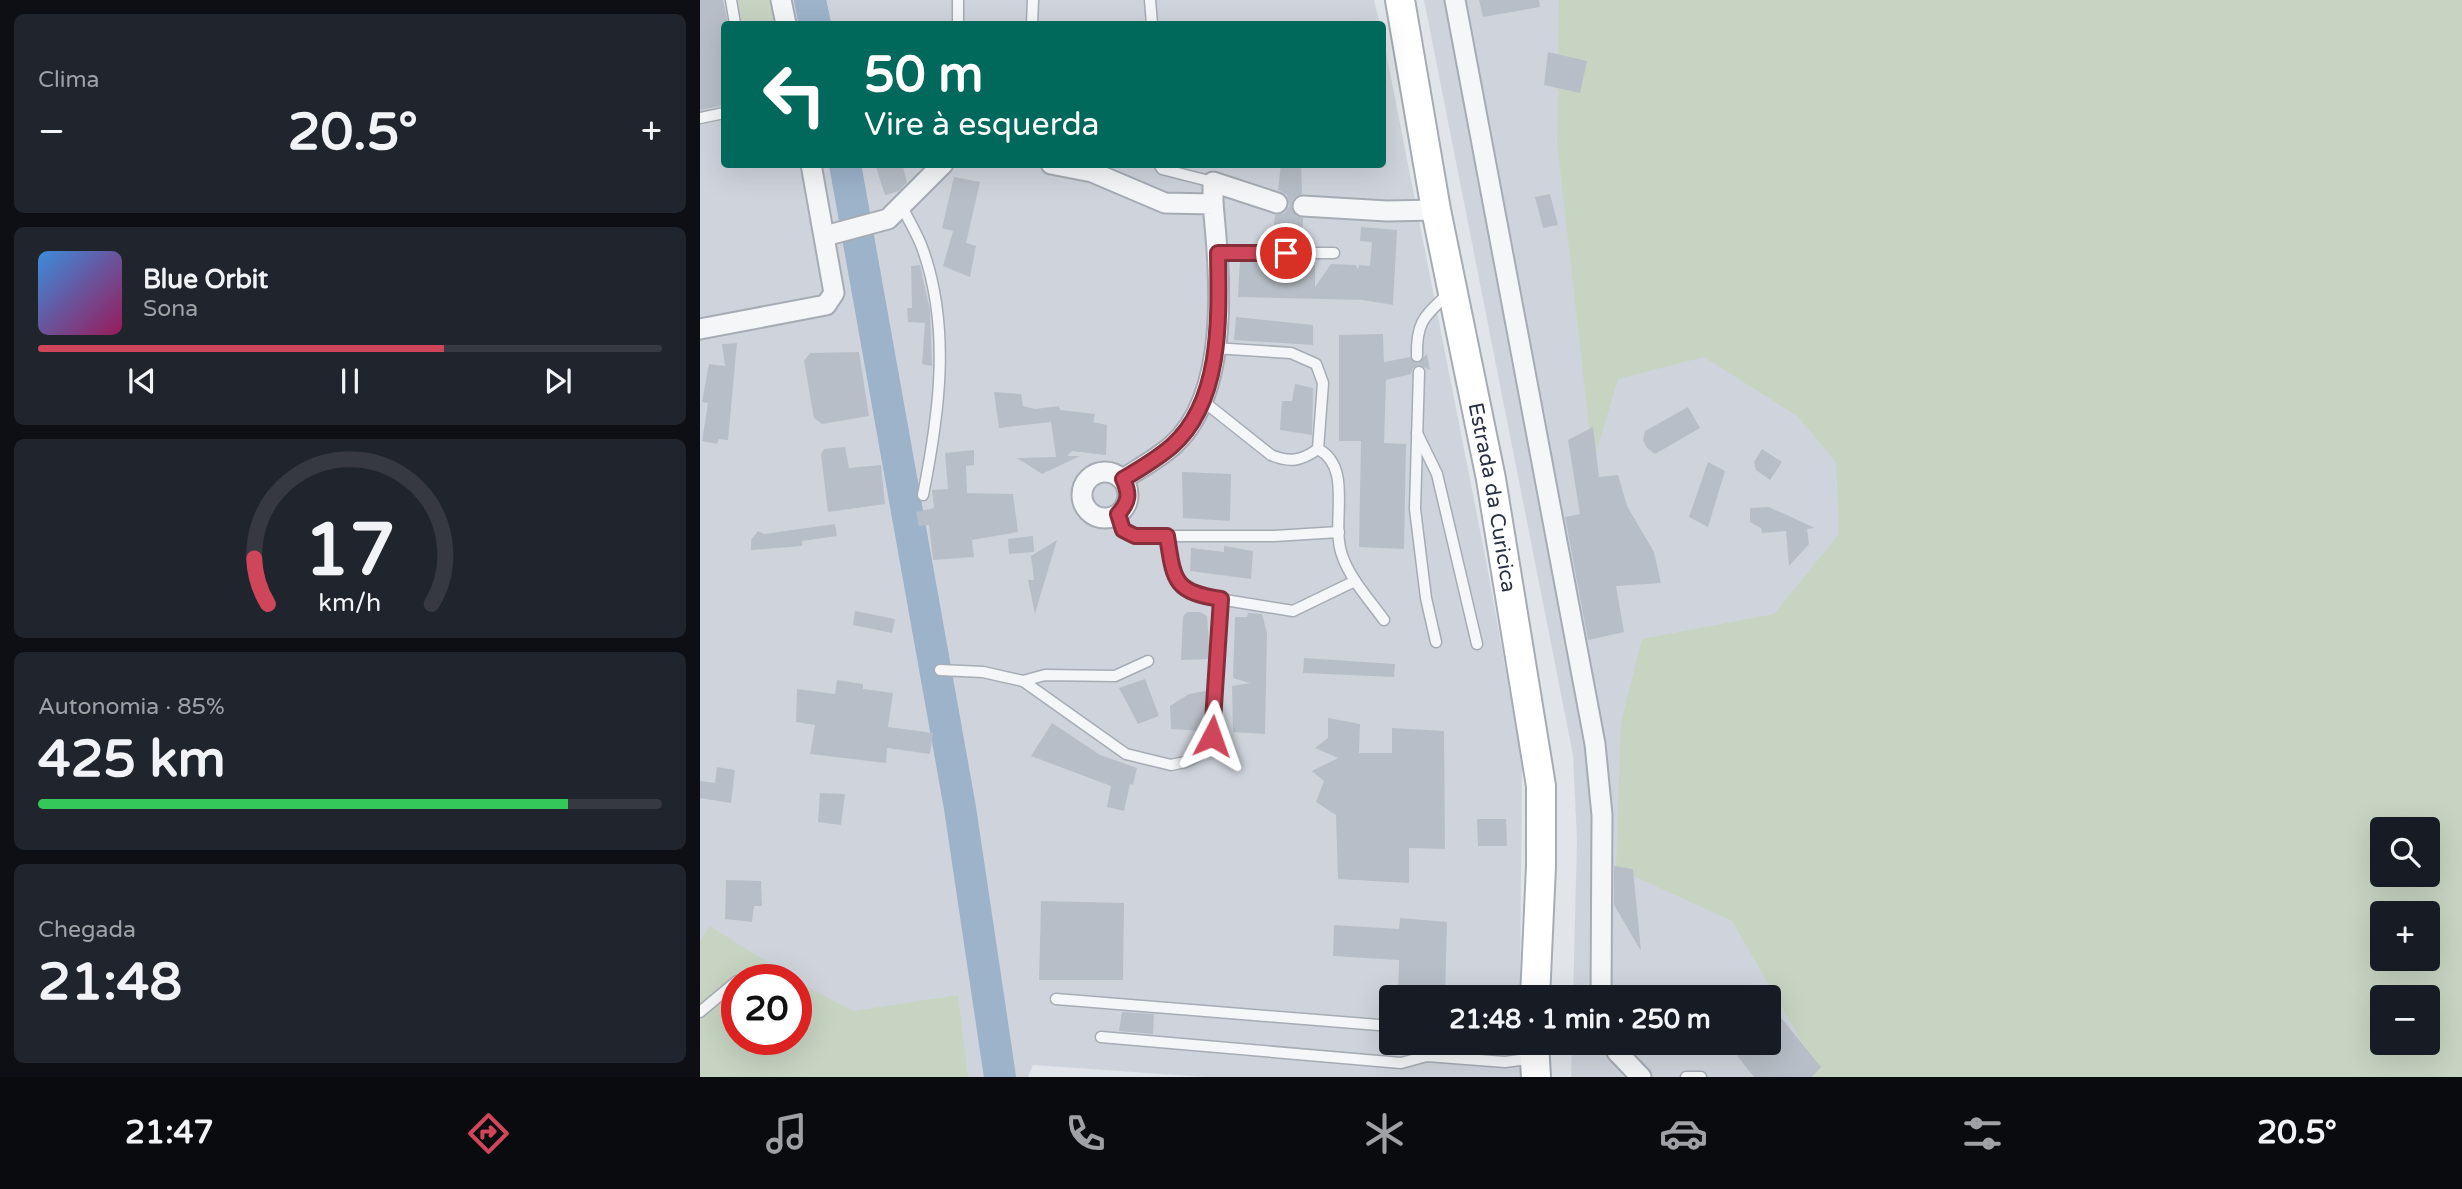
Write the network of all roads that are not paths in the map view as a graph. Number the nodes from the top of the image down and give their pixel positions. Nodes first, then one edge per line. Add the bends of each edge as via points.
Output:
1 (731, 0) edge
2 (781, 0) edge
3 (958, 0) edge
4 (1033, 0) edge
5 (1150, 0) edge
6 (1400, 0) edge
7 (1455, 0) edge
8 (734, 21) edge
9 (785, 21) edge
10 (958, 21) edge
11 (1032, 21) edge
12 (1152, 21) edge
13 (721, 114) edge
14 (700, 118) edge
15 (812, 168) edge
16 (939, 168) edge
17 (1072, 168) edge
18 (1161, 168) edge
19 (1213, 182) junction
20 (1277, 203) dead end
21 (1213, 204) junction
22 (1303, 206) dead end
23 (902, 207) junction
24 (1436, 210) junction
25 (831, 234) junction
26 (1218, 253) junction
27 (1334, 253) dead end
28 (1452, 290) junction
29 (700, 329) edge
30 (1214, 348) junction
31 (1417, 356) dead end
32 (1419, 372) dead end
33 (1203, 401) junction
34 (1417, 432) junction
35 (1318, 449) junction
36 (1123, 479) junction
37 (923, 495) dead end
38 (1118, 514) junction
39 (1339, 532) junction
40 (1167, 536) junction
41 (1355, 581) junction
42 (1221, 599) junction
43 (1384, 620) dead end
44 (1436, 642) dead end
45 (1477, 644) dead end
46 (1148, 661) dead end
47 (940, 670) dead end
48 (1023, 681) junction
49 (1536, 985) edge
50 (1601, 985) edge
51 (721, 994) edge
52 (1056, 999) dead end
53 (700, 1012) edge
54 (1379, 1025) edge
55 (1101, 1037) dead end
56 (1620, 1055) edge
57 (1535, 1059) edge
58 (1641, 1077) edge
59 (1686, 1077) edge
60 (1701, 1077) edge

1 - 8 lane
2 - 9 street
3 - 10 lane
4 - 11 lane
5 - 12 lane
6 - 24 street, Estrada da Curicica
7 - 50 street via 1595,744 1602,815
13 - 14 lane
15 - 25 street
16 - 23 street
17 - 21 street via 1165,203
18 - 19 lane
19 - 20 street
19 - 21 street
21 - 26 street
22 - 24 street
23 - 25 street via 888,219
23 - 37 lane via 923,250 941,373
24 - 28 street, Estrada da Curicica
25 - 29 street via 834,293 826,305
26 - 27 lane
26 - 30 street
28 - 31 lane via 1416,331
28 - 49 street, Estrada da Curicica via 1491,480 1541,786
30 - 33 street
30 - 35 lane via 1291,354 1316,364 1323,383
32 - 34 lane
33 - 35 lane via 1271,455 1297,461
33 - 36 street via 1173,445
34 - 44 lane via 1415,509
34 - 45 lane via 1437,474
35 - 39 lane via 1330,455 1336,470
36 - 38 street via 1129,491 1127,504
36 - 38 street via 1111,472 1098,472 1087,479 1082,492 1084,505 1093,515 1106,518
38 - 40 lane via 1128,534
39 - 40 lane
39 - 41 lane via 1341,553
40 - 42 lane via 1172,569 1183,590
41 - 42 lane via 1293,611
41 - 43 lane
42 - 48 lane via 1212,736 1199,755 1185,762 1171,765 1126,754
46 - 48 lane via 1115,676 1045,675
47 - 48 lane
51 - 53 lane
52 - 54 lane
55 - 57 lane via 1401,1063 1427,1056 1505,1062
56 - 58 street
59 - 60 lane

